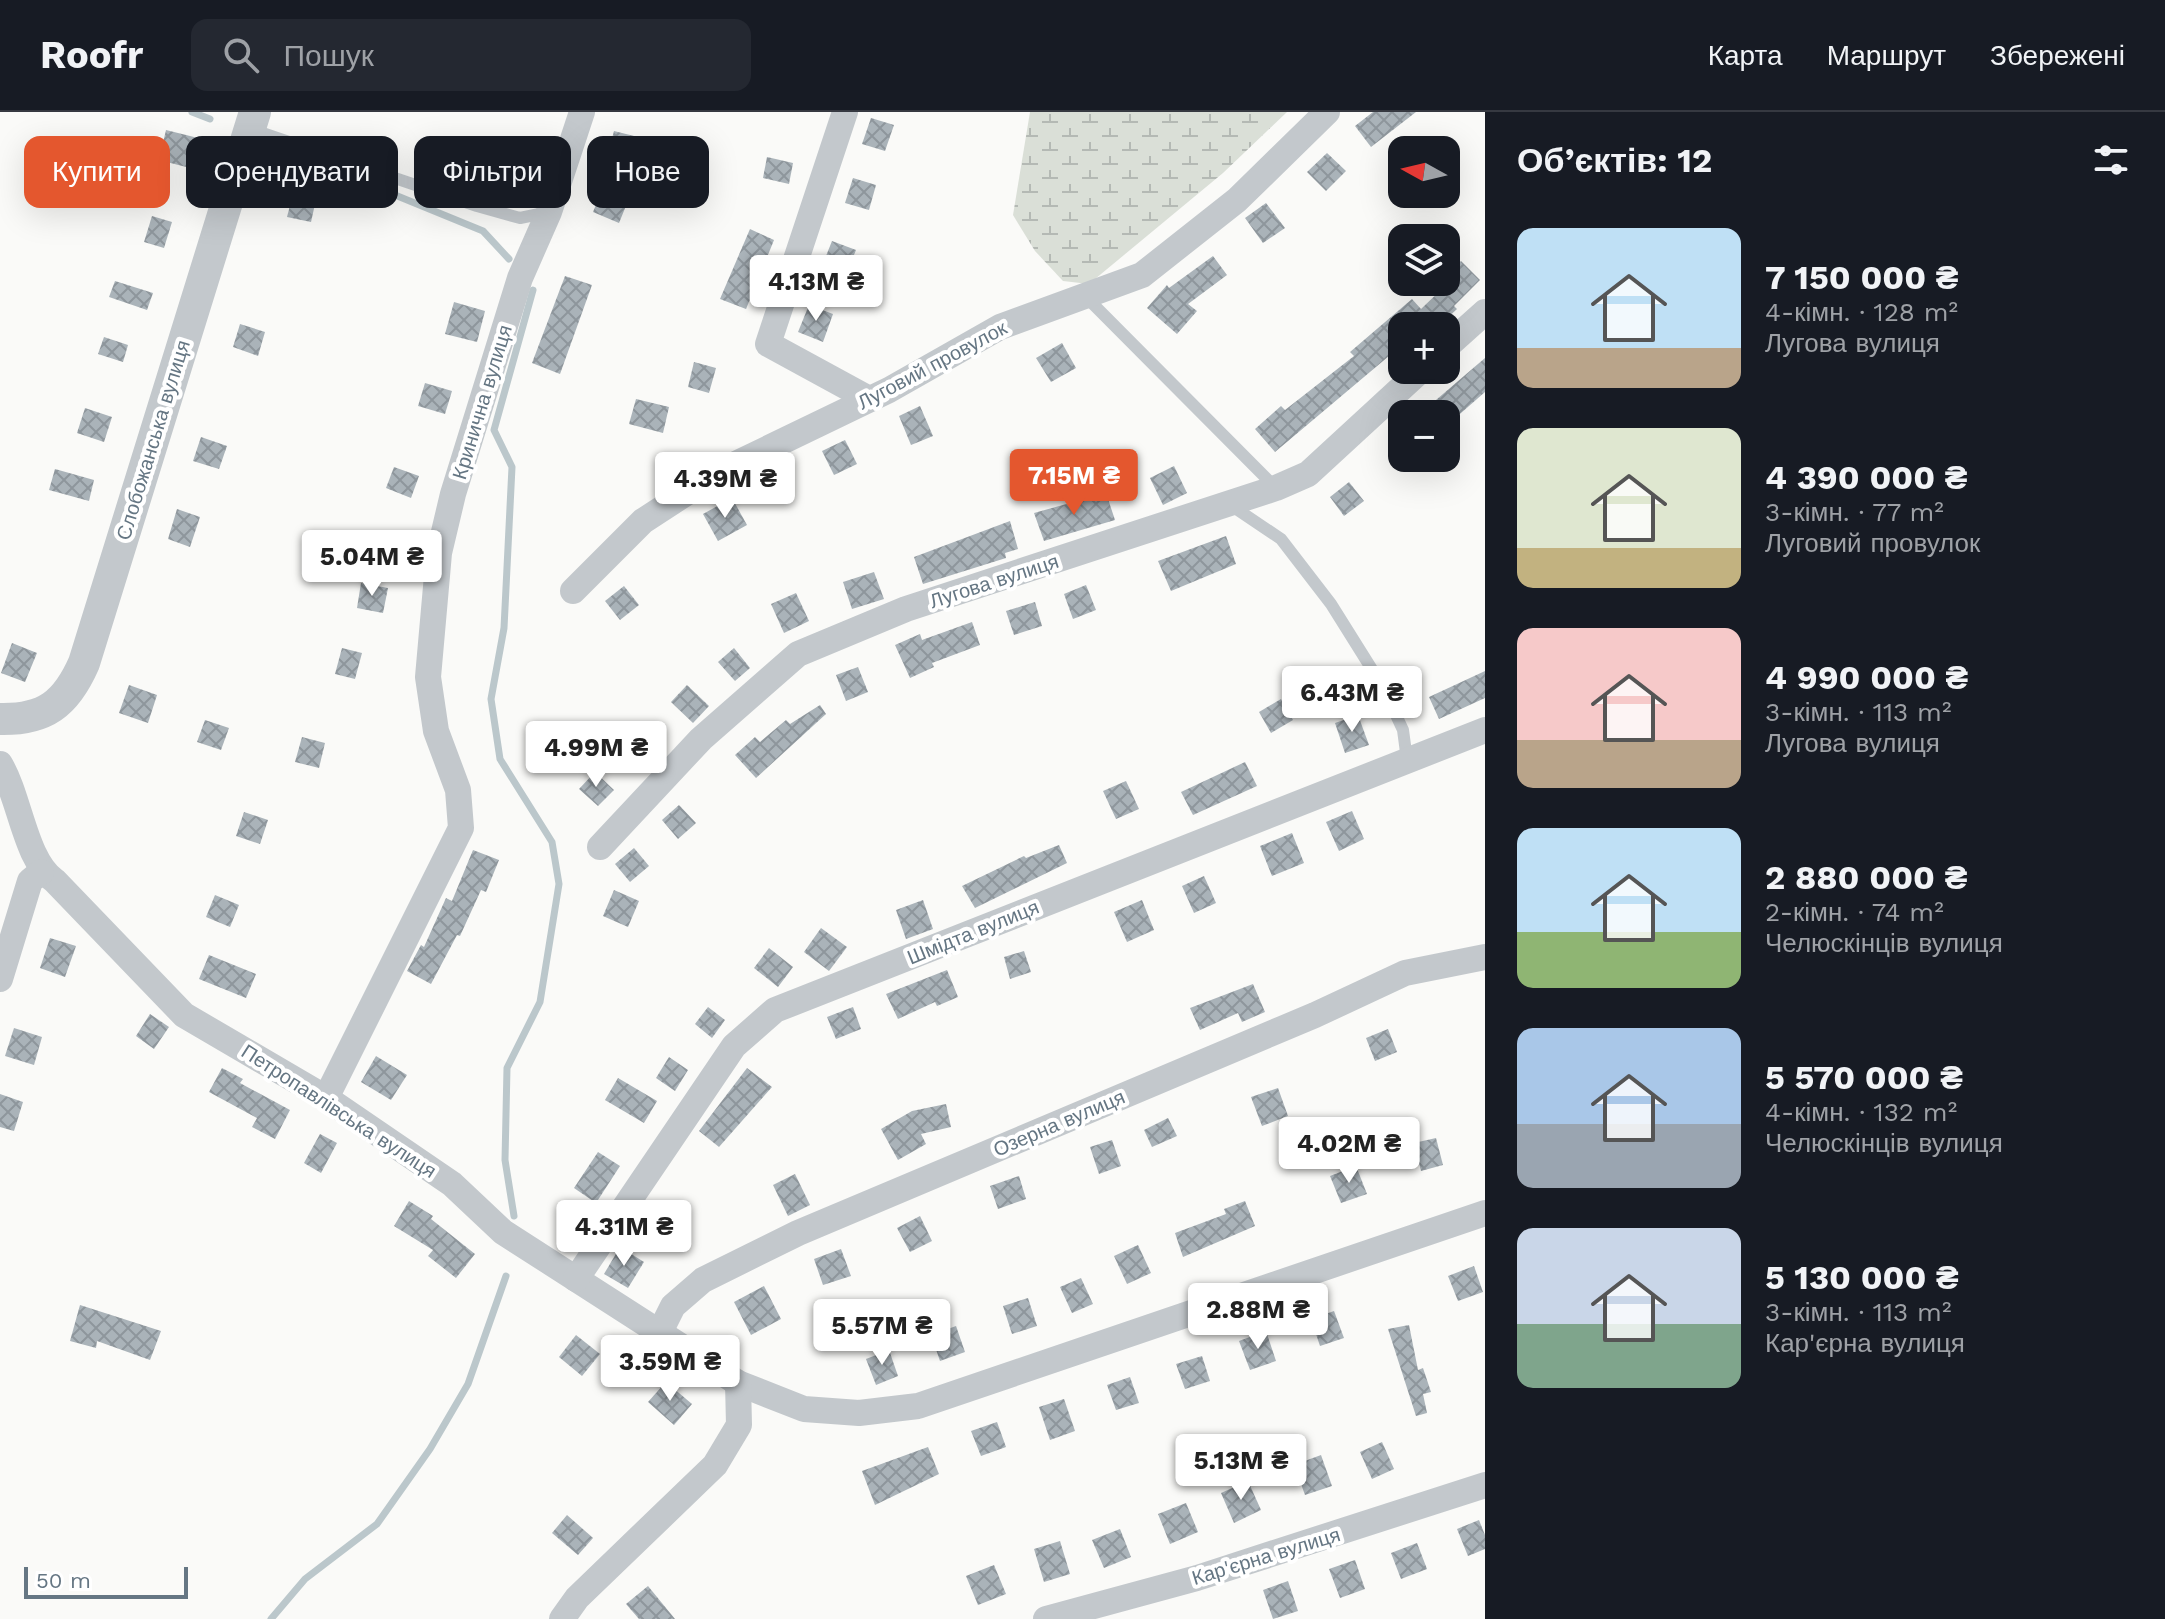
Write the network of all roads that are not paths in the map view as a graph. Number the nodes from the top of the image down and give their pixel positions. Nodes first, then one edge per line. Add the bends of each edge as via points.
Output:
1 (582, 112) edge
2 (845, 112) edge
3 (1327, 112) edge
4 (252, 120) edge
5 (549, 212) junction
6 (1086, 297) junction
7 (1485, 312) edge
8 (1460, 334) edge
9 (1406, 384) edge
10 (869, 399) junction
11 (1276, 488) junction
12 (1231, 505) junction
13 (573, 591) dead end
14 (0, 719) edge
15 (1485, 730) edge
16 (1407, 760) junction
17 (0, 764) edge
18 (600, 847) dead end
19 (41, 872) junction
20 (1485, 957) edge
21 (0, 979) edge
22 (326, 1098) junction
23 (1485, 1213) edge
24 (576, 1279) junction
25 (660, 1332) junction
26 (738, 1383) junction
27 (1485, 1485) edge
28 (562, 1619) edge
29 (1046, 1619) edge

1 - 5 street, Кринична вулиця
2 - 10 street via 768,344
3 - 6 street, Луговий провулок via 1237,200 1142,275
4 - 5 lane via 477,206 520,218
4 - 14 street, Слобожанська вулиця via 74,685 53,708 25,719
5 - 22 street, Кринична вулиця via 520,278 439,553 428,677 436,731 458,790 461,828
6 - 10 street, Луговий провулок via 1000,327
6 - 11 lane
7 - 8 street
9 - 11 street, Лугова вулиця via 1308,474
10 - 13 street, Луговий провулок via 717,473 643,521
11 - 12 street, Лугова вулиця
12 - 16 lane via 1281,539 1331,604 1383,687 1403,730
12 - 18 street, Лугова вулиця via 906,609 798,654 701,739
15 - 16 street, Шмідта вулиця
16 - 24 street, Шмідта вулиця via 775,1010 734,1046
17 - 19 street
19 - 21 street via 30,881
19 - 22 street, Петропавлівська вулиця via 184,1015
20 - 25 street, Озерна вулиця via 1405,973 798,1233 703,1280 673,1306
22 - 24 street, Петропавлівська вулиця via 452,1184 503,1232
23 - 26 street, Петропавлівська вулиця via 918,1406 859,1413 804,1409
24 - 25 street, Петропавлівська вулиця
25 - 26 street, Петропавлівська вулиця
26 - 28 street via 739,1425 715,1465 577,1598
27 - 29 street, Кар'єрна вулиця via 1197,1578

